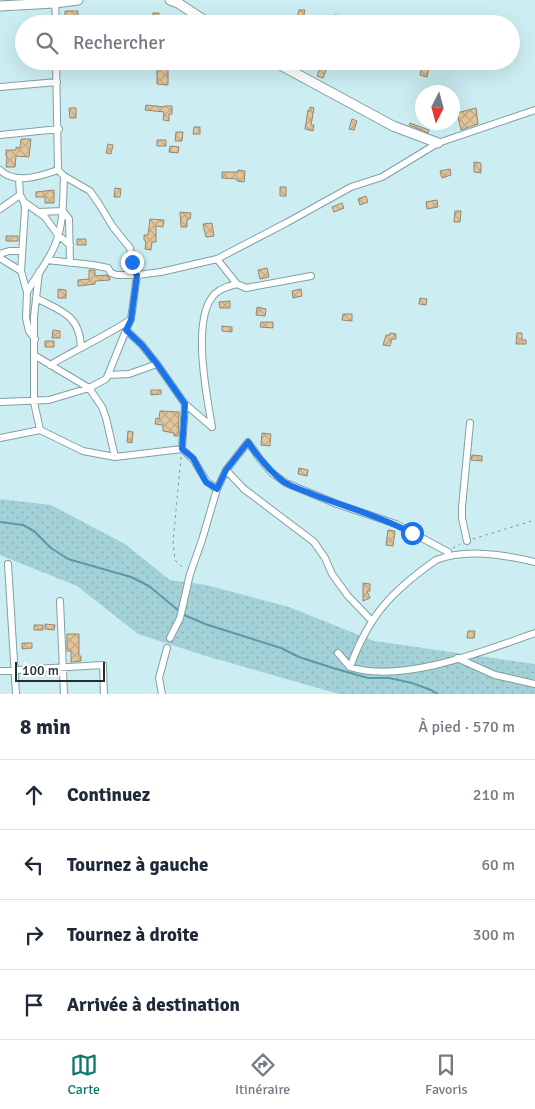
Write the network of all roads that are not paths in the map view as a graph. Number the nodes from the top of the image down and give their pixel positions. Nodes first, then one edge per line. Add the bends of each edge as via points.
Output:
1 (78, 0) edge
2 (170, 0) edge
3 (55, 2) edge
4 (0, 6) edge
5 (56, 15) edge
6 (196, 15) edge
7 (56, 70) edge
8 (290, 70) edge
9 (57, 82) junction
10 (0, 86) edge
11 (535, 110) edge
12 (58, 129) junction
13 (0, 135) edge
14 (438, 144) junction
15 (0, 170) edge
16 (58, 170) junction
17 (64, 176) junction
18 (19, 179) junction
19 (20, 195) junction
20 (24, 202) junction
21 (0, 209) edge
22 (63, 210) junction
23 (38, 212) junction
24 (58, 235) junction
25 (70, 245) junction
26 (21, 251) junction
27 (0, 256) edge
28 (217, 259) junction
29 (47, 260) junction
30 (70, 263) junction
31 (20, 271) junction
32 (39, 272) junction
33 (137, 275) junction
34 (311, 276) dead end
35 (236, 284) junction
36 (27, 292) junction
37 (36, 298) junction
38 (131, 320) junction
39 (126, 330) junction
40 (35, 339) junction
41 (81, 347) junction
42 (34, 355) junction
43 (157, 364) junction
44 (50, 365) junction
45 (108, 375) junction
46 (90, 388) junction
47 (0, 402) edge
48 (34, 402) junction
49 (185, 404) junction
50 (470, 423) dead end
51 (40, 430) junction
52 (0, 438) edge
53 (182, 449) junction
54 (115, 457) junction
55 (226, 470) junction
56 (217, 489) junction
57 (467, 541) road end
58 (448, 552) road end
59 (535, 562) edge
60 (8, 564) dead end
61 (60, 601) dead end
62 (371, 620) junction
63 (535, 633) edge
64 (170, 638) dead end
65 (167, 648) dead end
66 (338, 652) dead end
67 (457, 658) junction
68 (350, 667) junction
69 (63, 668) junction
70 (14, 670) junction
71 (0, 671) edge
72 (535, 684) edge
73 (16, 694) edge
74 (64, 694) edge
75 (104, 694) edge
76 (162, 694) edge

1 - 3 street
2 - 6 street
3 - 4 street
3 - 5 street
7 - 9 street
8 - 14 street via 393,126
9 - 10 street
9 - 12 street
11 - 14 street
12 - 13 street
12 - 16 street
14 - 28 street via 382,177 351,187
15 - 18 street via 4,175
16 - 17 street
16 - 18 street
17 - 22 street
17 - 33 street via 90,191 130,248 133,270
18 - 19 street
19 - 20 street
19 - 21 street
20 - 23 street
20 - 26 street
22 - 23 street
22 - 24 street
22 - 25 street via 69,219
23 - 24 street
24 - 25 street
24 - 29 street
25 - 30 street
26 - 27 street via 9,251
26 - 31 street
27 - 31 street
28 - 33 street
28 - 35 street
29 - 30 street
29 - 32 street
30 - 33 street via 108,268 117,275
31 - 36 street
32 - 36 street
32 - 37 street
33 - 38 street
34 - 35 street via 246,288
35 - 49 street via 215,293 203,323 201,338 212,427
36 - 40 street via 26,318
37 - 40 street
37 - 41 street via 72,318 79,330
38 - 39 street
38 - 41 street
39 - 43 street
39 - 45 street
40 - 42 street
41 - 44 street
42 - 44 street
42 - 48 street
43 - 45 street via 129,374
43 - 49 street
44 - 46 street
45 - 46 street
46 - 48 street
46 - 54 street via 106,418
47 - 48 street
48 - 51 street
49 - 53 street
50 - 57 street via 462,507
51 - 52 street
51 - 54 street via 83,452
53 - 54 street
53 - 56 street via 193,458 206,482
55 - 56 street
55 - 58 street via 248,442 272,473 286,483 396,524
55 - 62 street via 244,489 314,542 348,596
56 - 64 street via 190,574 180,618
59 - 62 street via 492,555 443,557 394,592
60 - 70 street
61 - 69 street
62 - 68 street
63 - 67 street
65 - 76 street via 159,678
66 - 68 street
67 - 68 street via 426,667 391,671 372,672
67 - 72 street via 495,675
69 - 70 street
69 - 74 street
69 - 75 street via 103,666
70 - 71 street
70 - 73 street

